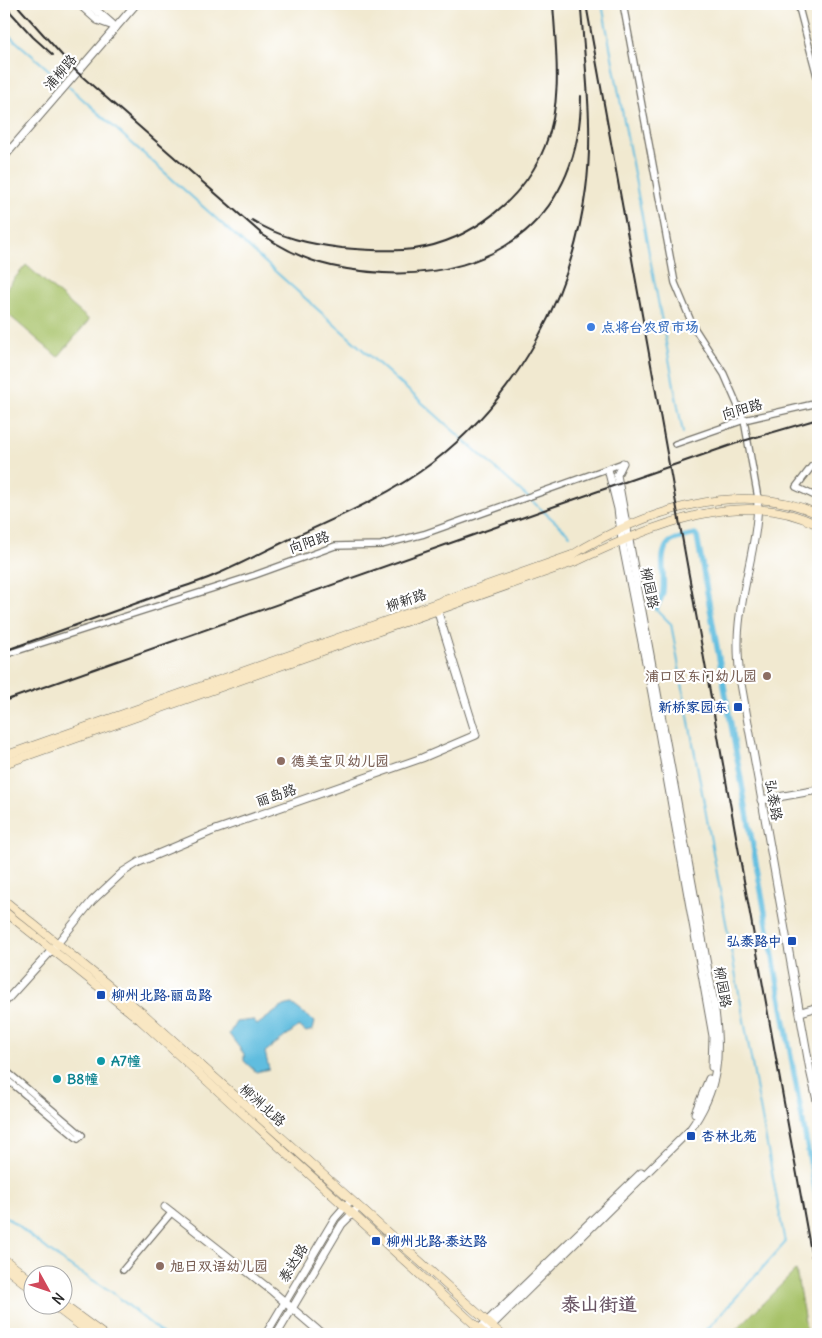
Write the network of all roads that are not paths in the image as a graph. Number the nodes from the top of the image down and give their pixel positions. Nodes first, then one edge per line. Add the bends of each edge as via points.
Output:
1 (79, 4) edge
2 (89, 4) edge
3 (136, 4) edge
4 (623, 4) edge
5 (798, 4) edge
6 (116, 27) junction
7 (818, 80) edge
8 (4, 157) edge
9 (818, 403) edge
10 (744, 420) junction
11 (675, 444) dead end
12 (623, 463) joint
13 (818, 465) edge
14 (608, 469) junction
15 (818, 491) edge
16 (758, 498) junction
17 (758, 509) junction
18 (818, 514) edge
19 (818, 525) edge
20 (623, 528) junction
21 (625, 539) junction
22 (437, 607) junction
23 (4, 656) edge
24 (4, 756) edge
25 (4, 764) edge
26 (818, 790) edge
27 (761, 800) junction
28 (4, 900) edge
29 (4, 911) edge
30 (58, 943) junction
31 (52, 950) junction
32 (4, 1003) edge
33 (818, 1008) edge
34 (800, 1012) junction
35 (4, 1069) edge
36 (4, 1077) edge
37 (818, 1105) edge
38 (348, 1204) junction
39 (165, 1206) dead end
40 (355, 1211) junction
41 (172, 1212) junction
42 (4, 1259) edge
43 (4, 1267) edge
44 (123, 1270) dead end
45 (22, 1273) edge
46 (22, 1281) edge
47 (285, 1302) junction
48 (293, 1308) junction
49 (72, 1311) edge
50 (68, 1316) edge
51 (490, 1323) junction
52 (481, 1333) edge
53 (92, 1334) edge
54 (103, 1334) edge
55 (266, 1334) edge
56 (277, 1334) edge
57 (322, 1334) edge
58 (501, 1334) edge

1 - 6 street via 97,20
2 - 6 street
3 - 6 street, 浦柳路
4 - 10 street via 675,283 693,326 724,374
5 - 7 street
6 - 8 street, 浦柳路
9 - 10 street, 向阳路
10 - 11 street, 向阳路
10 - 16 street
12 - 14 street, 向阳路
12 - 20 street via 617,475
13 - 15 street via 812,466 796,487 814,496
14 - 20 street
14 - 23 street, 向阳路 via 398,542 335,546
16 - 17 street, 弘泰路
16 - 18 main road, 柳新路 via 792,504
16 - 20 main road, 柳新路 via 699,504
17 - 19 main road, 柳新路 via 787,513
17 - 21 main road, 柳新路 via 711,512
17 - 27 street, 弘泰路 via 739,624 738,653
20 - 21 street, 柳园路
20 - 22 main road, 柳新路 via 572,555
21 - 22 main road, 柳新路 via 577,561
21 - 51 street, 柳园路 via 713,1036 712,1071 697,1111 684,1130
22 - 24 main road, 柳新路
22 - 25 main road, 柳新路
22 - 30 street, 丽岛路 via 476,735 422,758 156,853 123,872 104,889
26 - 27 street
27 - 34 street, 弘泰路
28 - 30 main road, 柳洲北路
29 - 31 main road, 柳洲北路
30 - 31 street, 丽岛路
30 - 38 main road, 柳洲北路 via 144,1014
31 - 32 street, 丽岛路
31 - 38 main road, 柳洲北路 via 140,1020
33 - 34 street
34 - 37 street, 弘泰路
35 - 36 street via 82,1135 78,1139
38 - 40 main road, 柳洲北路
38 - 47 street, 泰达路 via 335,1218
39 - 41 street
40 - 48 street, 泰达路 via 342,1224
40 - 51 main road, 柳洲北路
40 - 52 main road, 柳洲北路
41 - 44 street
41 - 47 street
42 - 45 main road
43 - 46 main road
47 - 48 street
47 - 55 street, 泰达路
48 - 56 street, 泰达路
48 - 57 street
49 - 54 main road
50 - 53 main road
51 - 52 street, 柳园路
51 - 58 main road, 柳洲北路

